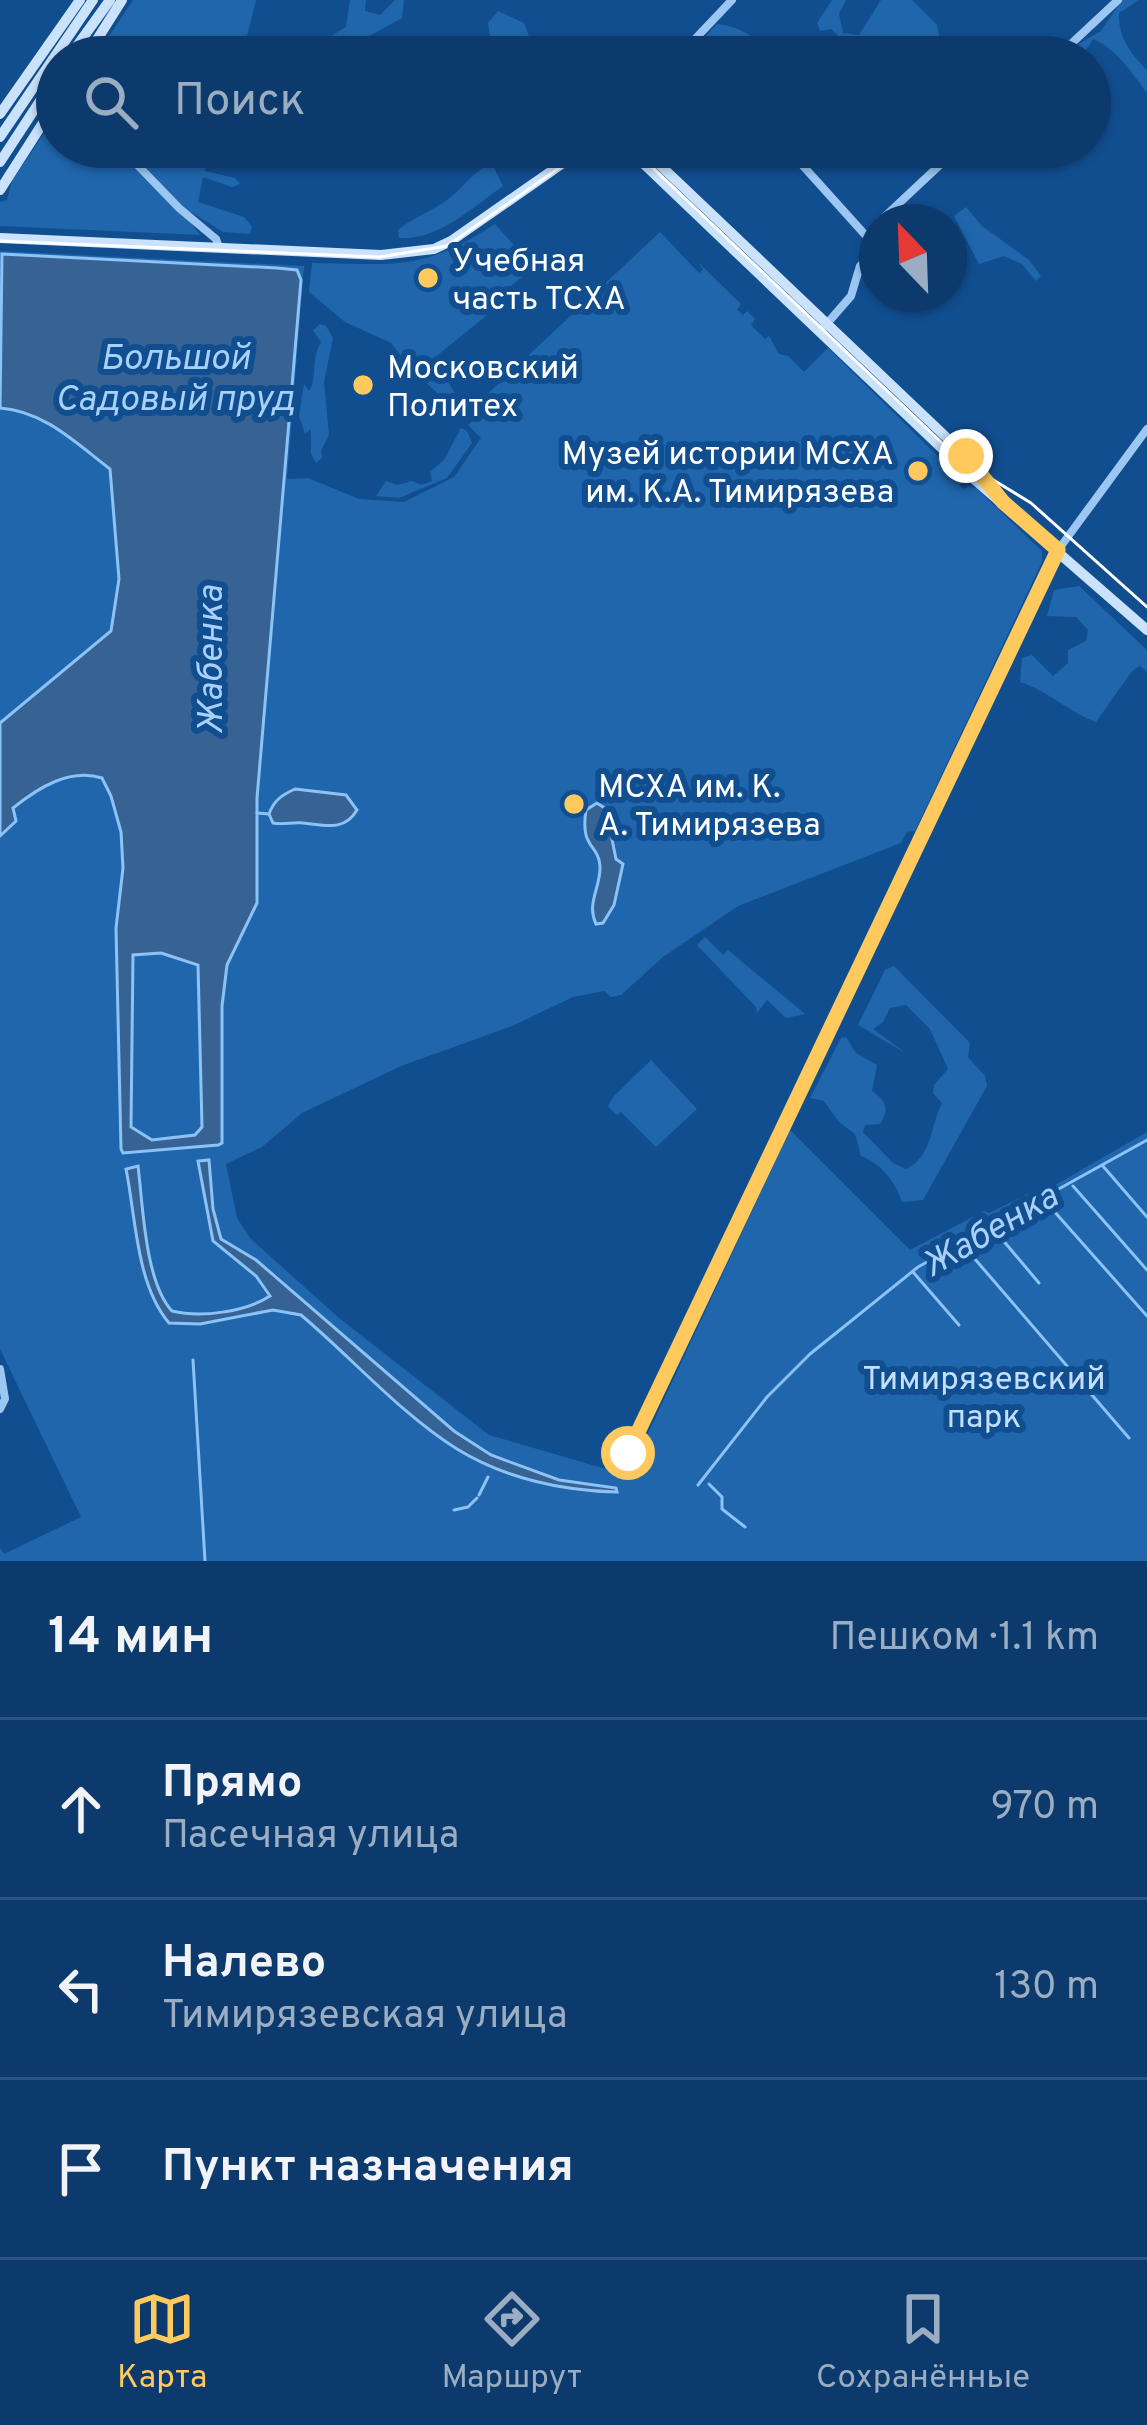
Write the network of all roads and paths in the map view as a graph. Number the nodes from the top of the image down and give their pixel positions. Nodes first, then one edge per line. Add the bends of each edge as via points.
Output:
1 (80, 0) edge
2 (93, 0) edge
3 (110, 0) edge
4 (122, 0) edge
5 (732, 0) edge
6 (1118, 0) edge
7 (52, 36) edge
8 (69, 36) edge
9 (84, 36) edge
10 (99, 36) edge
11 (698, 36) edge
12 (1079, 36) edge
13 (36, 56) edge
14 (36, 84) edge
15 (5, 96) edge
16 (36, 108) edge
17 (0, 114) edge
18 (36, 134) edge
19 (0, 137) edge
20 (0, 163) edge
21 (141, 168) edge
22 (555, 168) edge
23 (649, 168) edge
24 (662, 168) edge
25 (805, 168) edge
26 (937, 168) edge
27 (0, 190) edge
28 (898, 204) edge
29 (859, 228) edge
30 (2, 239) edge
31 (220, 247) junction
32 (859, 269) edge
33 (823, 328) junction
34 (1147, 428) edge
35 (1058, 550) junction
36 (1147, 630) edge
37 (0, 1369) edge
38 (0, 1409) edge
39 (628, 1453) dead end

1 - 7 main road
2 - 8 main road
3 - 9 main road
4 - 10 main road
5 - 11 street
6 - 12 street
13 - 15 main road
14 - 19 main road
15 - 17 main road
16 - 20 main road
18 - 27 main road
21 - 31 street
22 - 31 main road via 437,248 381,255
23 - 33 main road
24 - 33 main road
25 - 29 street
26 - 28 street
30 - 31 main road
32 - 33 street via 851,296
33 - 35 main road
34 - 35 street
35 - 36 main road
35 - 39 street
37 - 38 street

